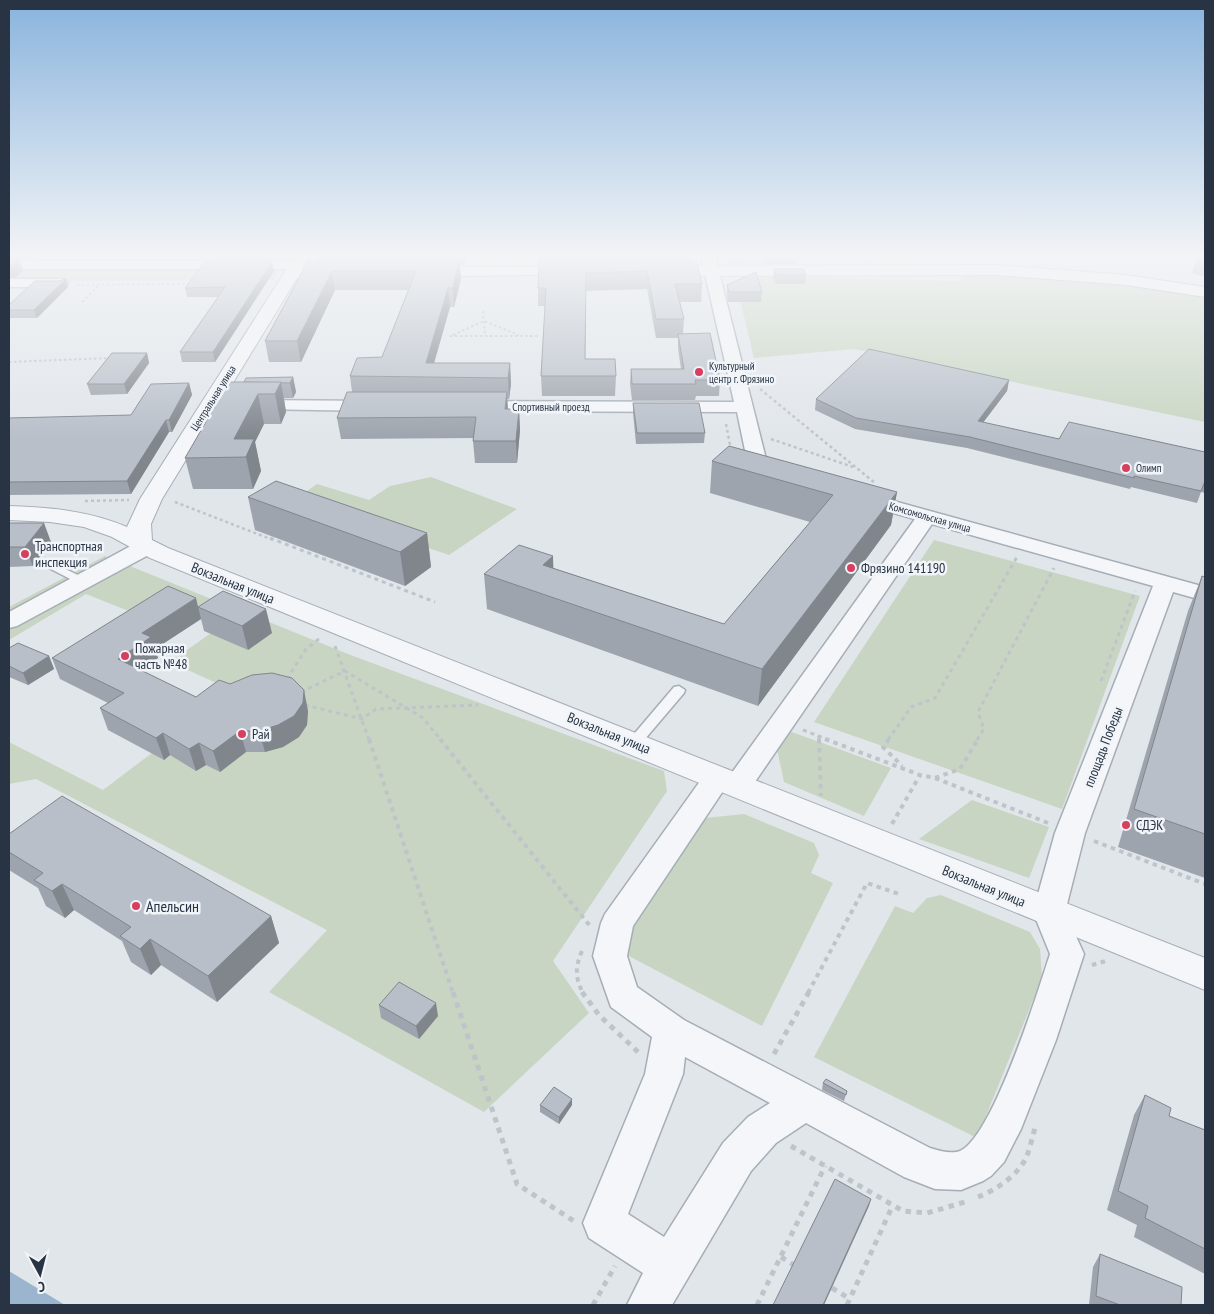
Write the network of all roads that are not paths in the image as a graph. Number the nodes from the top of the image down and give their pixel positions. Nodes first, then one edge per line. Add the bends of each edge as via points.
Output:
1 (262, 317) edge
2 (722, 317) edge
3 (208, 405) junction
4 (395, 406) edge
5 (453, 406) edge
6 (744, 407) junction
7 (800, 482) edge
8 (842, 493) edge
9 (153, 504) junction
10 (81, 510) junction
11 (9, 513) edge
12 (927, 517) junction
13 (143, 545) junction
14 (45, 562) dead end
15 (82, 581) junction
16 (1165, 584) junction
17 (1205, 594) edge
18 (9, 621) edge
19 (679, 690) dead end
20 (634, 743) junction
21 (728, 781) junction
22 (1049, 912) junction
23 (1205, 974) edge
24 (671, 1031) junction
25 (806, 1102) junction
26 (672, 1267) junction
27 (649, 1305) edge

1 - 3 street, Центральная улица
2 - 6 street
3 - 4 street
3 - 9 street, Центральная улица
5 - 6 street, Спортивный проезд
6 - 7 street via 757,460 774,474
8 - 12 street, Комсомольская улица
9 - 10 street via 117,518
9 - 13 street, Центральная улица via 139,524
10 - 11 street, Вокзальная улица via 48,514
10 - 13 street, Вокзальная улица
12 - 16 street, Комсомольская улица
12 - 21 street
13 - 15 street
13 - 20 street, Вокзальная улица
14 - 15 lane
15 - 18 street
16 - 17 street, Комсомольская улица
16 - 22 street, площадь Победы via 1070,833
19 - 20 lane
20 - 21 street, Вокзальная улица
21 - 22 street, Вокзальная улица
21 - 24 street via 617,923 610,956 624,996
22 - 23 street, Вокзальная улица
22 - 25 street via 1067,954 1042,1034 1006,1122 984,1156 966,1168 950,1173 931,1169
24 - 25 street
24 - 26 street via 664,1074 604,1222
25 - 26 street via 762,1130 737,1157
26 - 27 street

